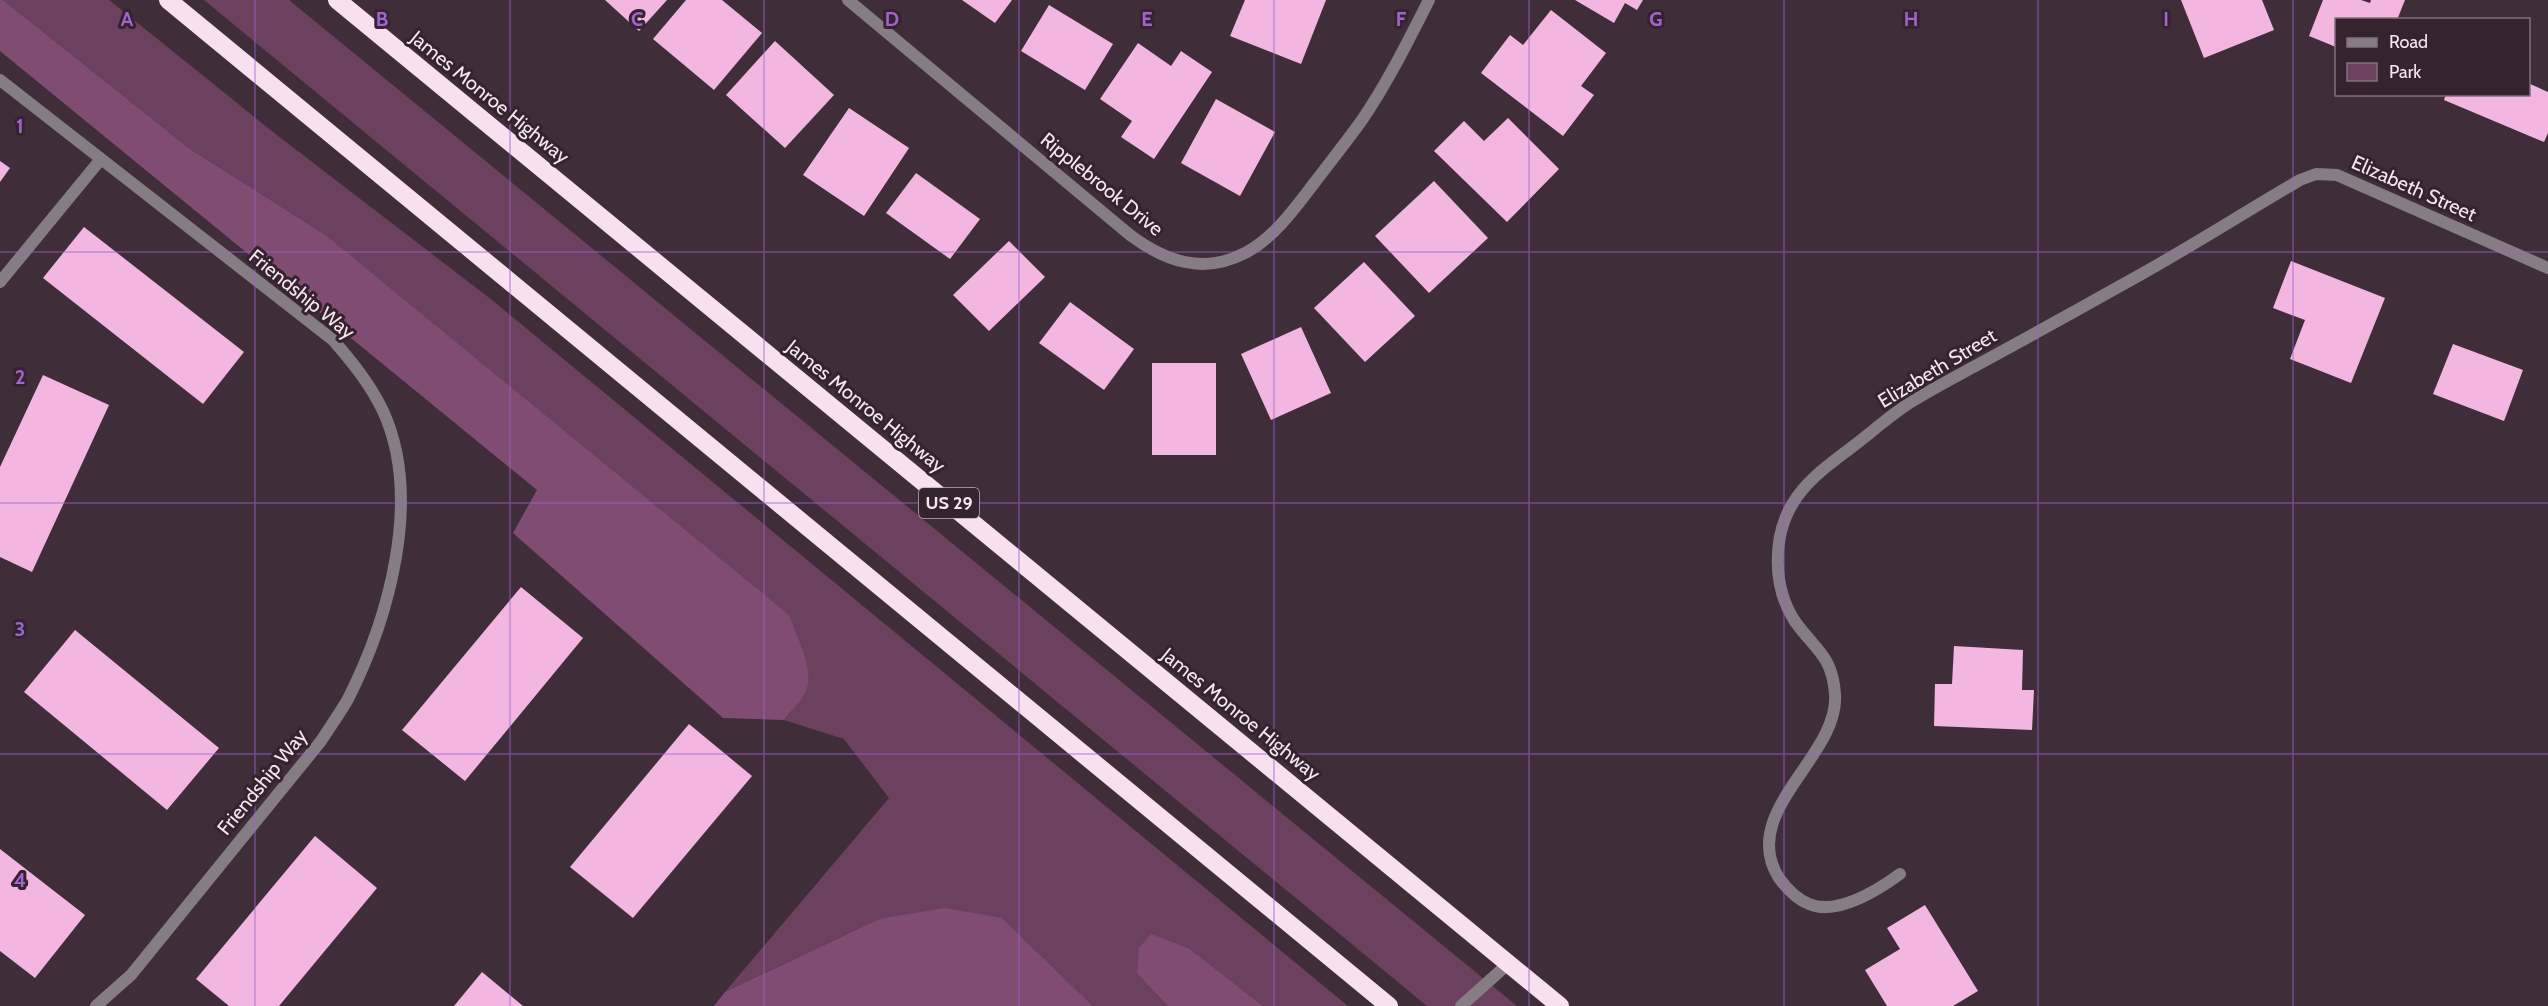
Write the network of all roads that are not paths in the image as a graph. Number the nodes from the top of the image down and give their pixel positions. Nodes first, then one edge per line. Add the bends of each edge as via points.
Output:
1 (168, 0) edge
2 (337, 0) edge
3 (848, 0) edge
4 (1429, 0) edge
5 (0, 80) edge
6 (101, 159) junction
7 (2548, 268) edge
8 (0, 282) edge
9 (1900, 874) dead end
10 (1508, 963) junction
11 (96, 1006) edge
12 (1389, 1006) edge
13 (1461, 1006) edge
14 (1560, 1006) edge

1 - 12 highway
2 - 10 highway, James Monroe Highway / US 29
3 - 4 street, Ripplebrook Drive via 1130,235 1154,252 1187,264 1216,263 1244,254 1263,242 1299,203 1362,120
5 - 6 street, Friendship Way
6 - 8 street
6 - 11 street, Friendship Way via 333,340 362,374 384,413 399,464 401,513 392,578 374,640 347,700 321,741 131,975
7 - 9 street, Elizabeth Street via 2337,175 2316,174 1910,402 1810,480 1791,506 1780,535 1778,567 1783,598 1795,620 1824,654 1834,677 1836,703 1828,727 1772,821 1768,846 1774,869 1787,890 1818,907 1848,903 1879,890
10 - 13 street
10 - 14 highway, James Monroe Highway / US 29

